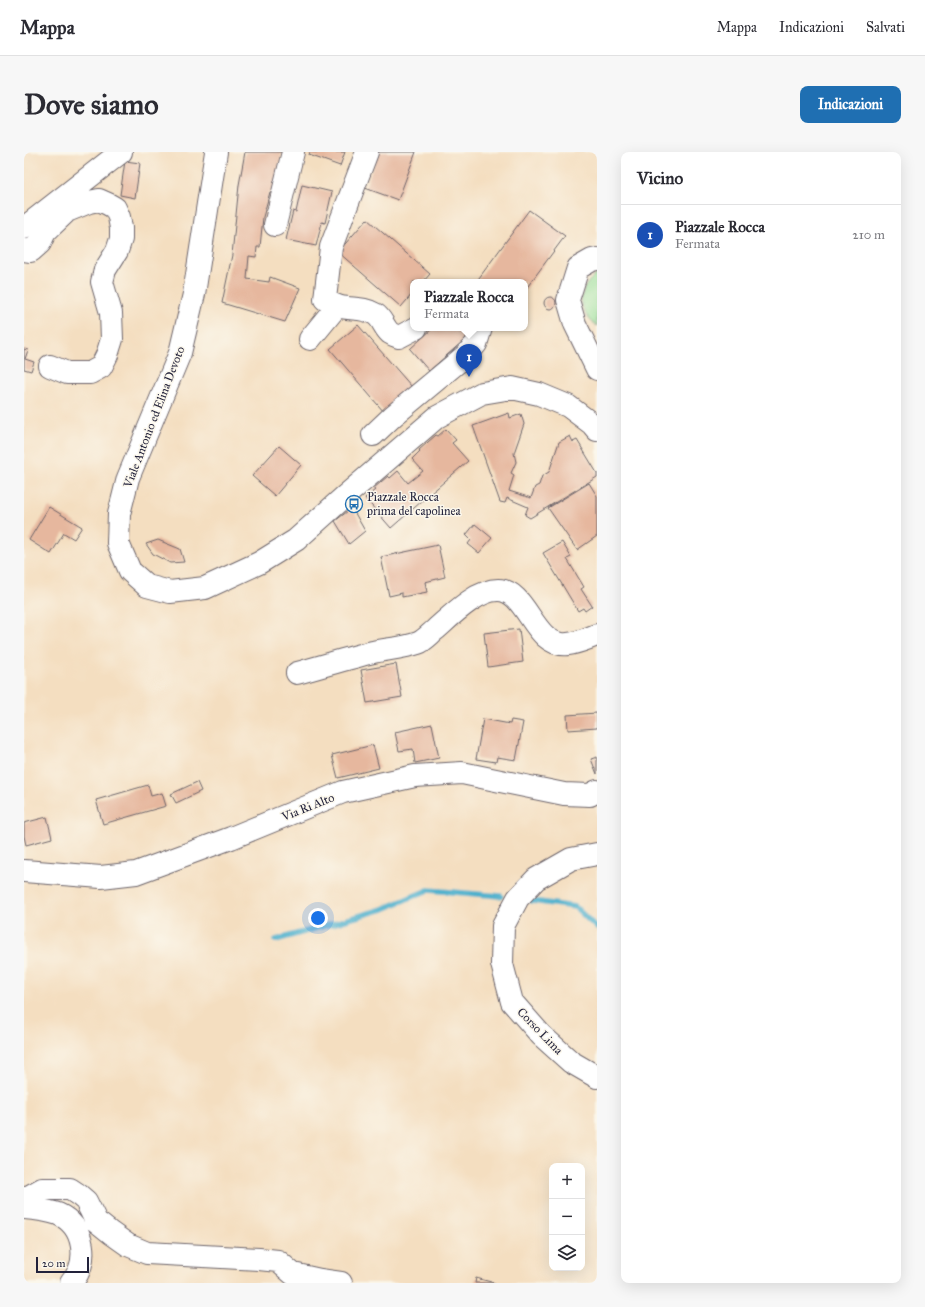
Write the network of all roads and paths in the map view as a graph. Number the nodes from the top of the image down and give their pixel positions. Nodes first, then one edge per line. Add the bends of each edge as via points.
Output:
1 (121, 152) edge
2 (216, 152) edge
3 (293, 152) edge
4 (367, 152) edge
5 (275, 225) dead end
6 (24, 228) edge
7 (24, 250) edge
8 (597, 259) edge
9 (337, 306) junction
10 (410, 331) edge
11 (480, 331) edge
12 (310, 339) dead end
13 (50, 366) dead end
14 (597, 369) edge
15 (597, 430) edge
16 (373, 435) dead end
17 (597, 635) edge
18 (297, 673) dead end
19 (597, 791) edge
20 (597, 854) edge
21 (24, 871) edge
22 (597, 1077) edge
23 (24, 1201) edge
24 (24, 1208) edge
25 (71, 1283) edge
26 (341, 1283) edge

1 - 6 street
2 - 15 street, Viale Antonio ed Elina Devoto via 194,294 180,353 128,478 119,514 118,543 130,571 147,586 170,592 205,588 259,563 296,540 437,417 482,393 512,388 539,394 568,406
3 - 5 street
4 - 9 street via 331,247 325,299
7 - 13 street via 32,251 40,244 45,232 67,211 89,202 99,200 108,204 115,208 119,217 121,239 105,270 102,282 111,313 112,339 107,355 101,367 90,373 67,373
8 - 14 street via 578,268 568,300 575,324
9 - 10 street via 363,309 377,315 391,334 399,337
9 - 12 street
11 - 16 street via 476,344 465,356
17 - 18 street via 569,644 559,644 539,630 524,607 506,590 495,590 483,593 465,605 419,643 373,652
19 - 21 street, Via Ri Alto via 590,795 564,794 462,773 415,776 343,792 231,838 136,873 101,877
20 - 22 street, Corso Lima via 571,859 536,879 518,898 503,926 502,964 512,1002 571,1062
23 - 26 street via 42,1189 70,1189 86,1202 96,1221 128,1245 147,1253 272,1260 278,1261 293,1274
24 - 25 street via 45,1210 59,1215 70,1223 79,1235 83,1252 82,1264 77,1277

